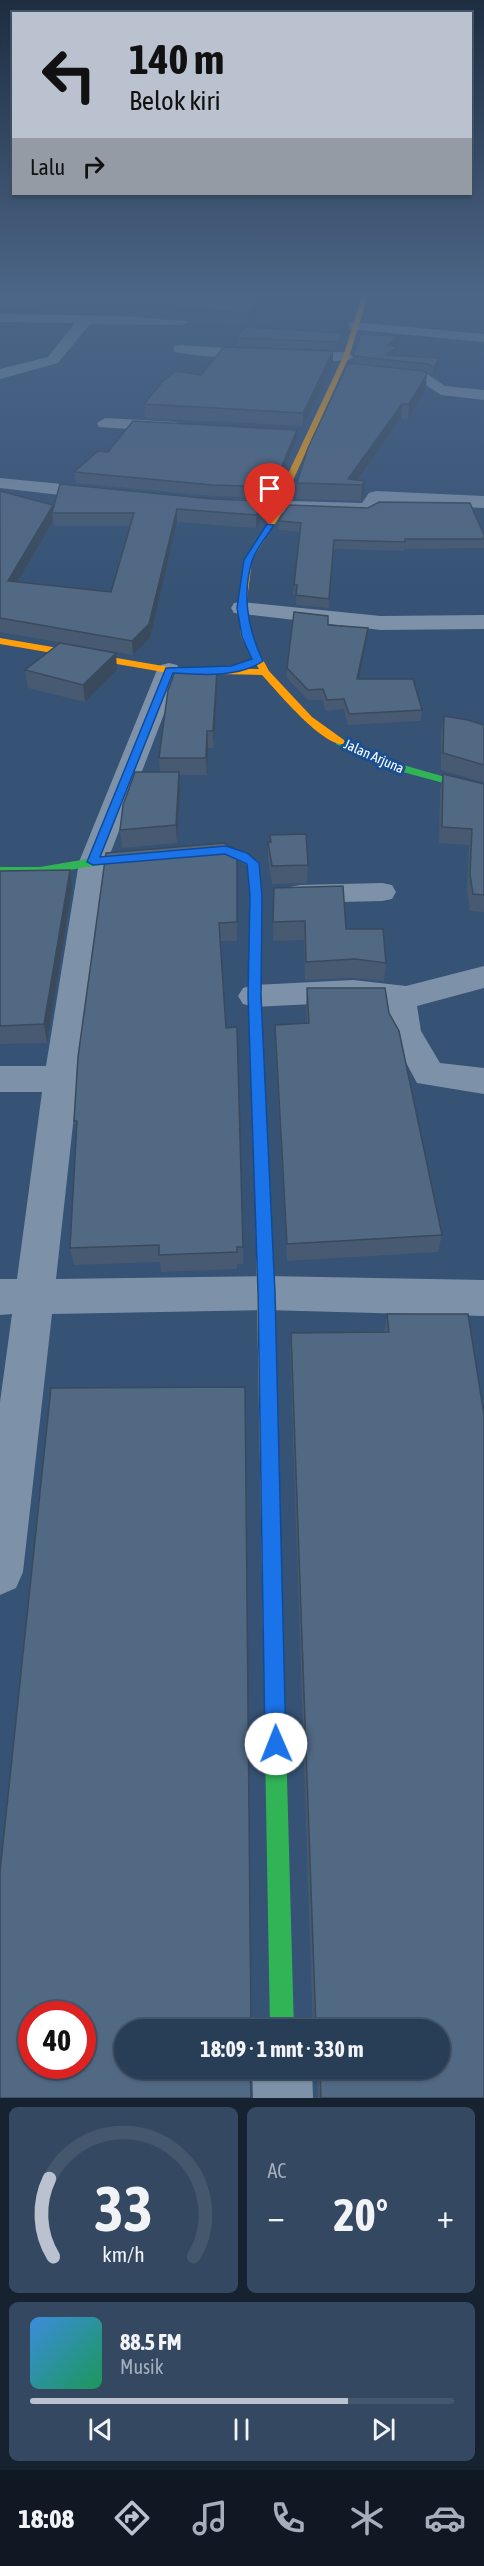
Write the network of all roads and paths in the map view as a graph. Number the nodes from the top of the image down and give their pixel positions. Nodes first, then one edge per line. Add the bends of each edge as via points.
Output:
1 (329, 394) edge
2 (105, 423) dead end
3 (196, 428) edge
4 (287, 433) edge
5 (310, 434) junction
6 (0, 483) edge
7 (117, 496) edge
8 (484, 502) edge
9 (202, 503) edge
10 (281, 508) junction
11 (242, 608) junction
12 (484, 622) edge
13 (0, 641) edge
14 (262, 666) junction
15 (169, 670) junction
16 (484, 791) edge
17 (93, 862) junction
18 (0, 871) edge
19 (382, 892) dead end
20 (256, 896) junction
21 (484, 977) edge
22 (254, 996) junction
23 (400, 999) junction
24 (0, 1079) edge
25 (61, 1079) junction
26 (484, 1081) edge
27 (266, 1293) junction
28 (17, 1298) edge
29 (484, 1298) edge
30 (0, 1572) edge
31 (282, 2019) edge
32 (282, 2079) edge
33 (283, 2098) edge

1 - 5 street, Jalan Arjuna
2 - 3 street
4 - 5 street
5 - 10 street, Jalan Arjuna
6 - 7 street
8 - 10 street via 376,497 367,509
9 - 10 street
10 - 11 street, Jalan Arjuna via 248,560
11 - 12 street via 381,623
11 - 14 street, Jalan Arjuna via 246,637
13 - 15 street
14 - 15 street via 202,672
14 - 16 street, Jalan Arjuna via 308,719 341,743 420,776
15 - 17 street
17 - 18 street via 40,871
17 - 20 street via 226,850 253,863
17 - 25 street
19 - 20 street
20 - 22 street
21 - 23 street
22 - 23 street via 369,991 389,992
22 - 27 street
23 - 26 street via 405,1031 429,1074
24 - 25 street
25 - 28 street
27 - 28 street
27 - 29 street
27 - 31 street
28 - 30 street
32 - 33 street

